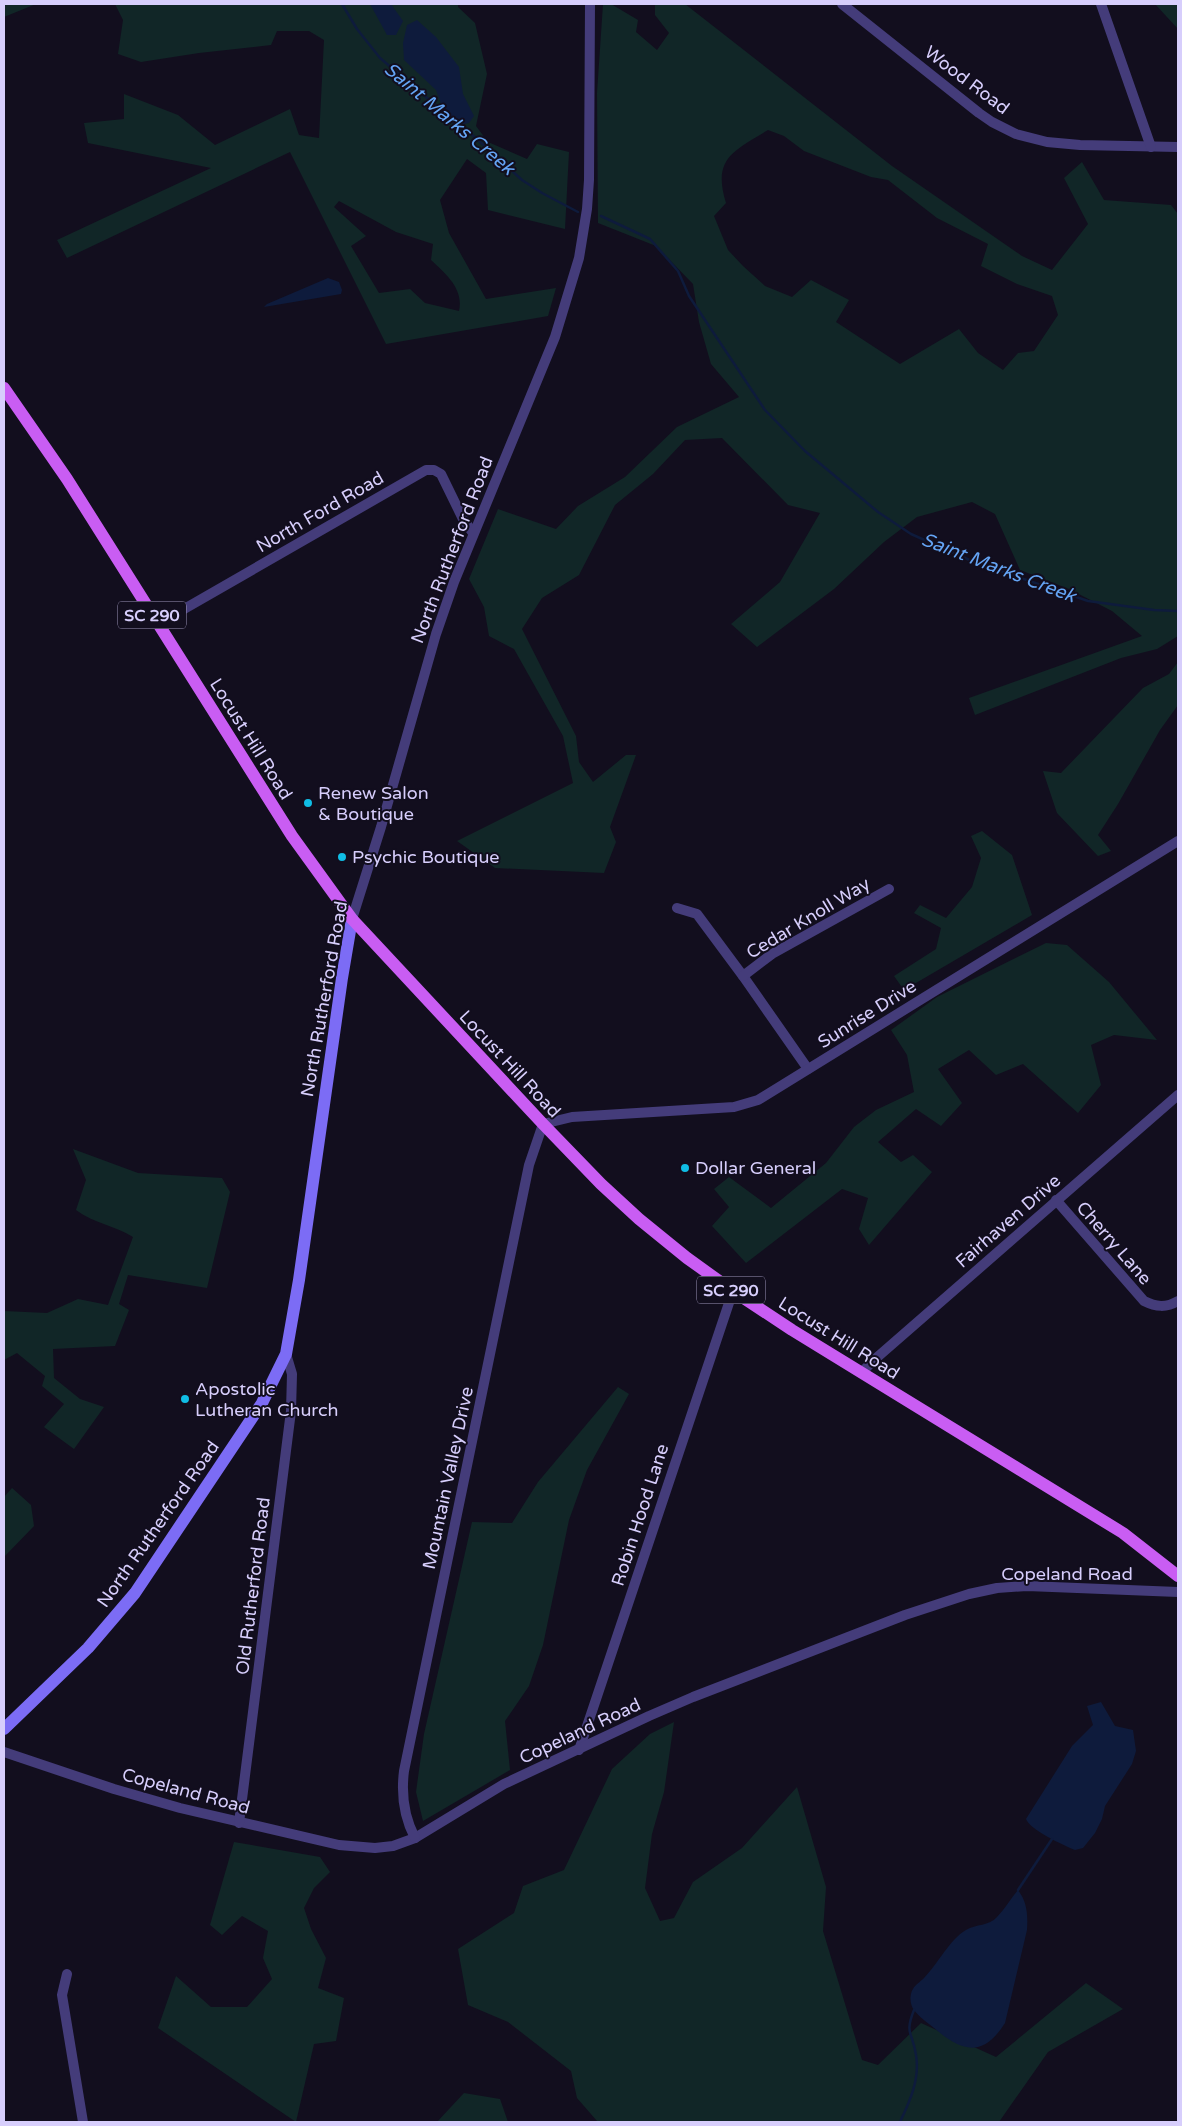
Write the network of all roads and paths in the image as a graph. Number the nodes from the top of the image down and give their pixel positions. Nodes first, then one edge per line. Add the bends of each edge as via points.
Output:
1 (590, 4) edge
2 (842, 4) edge
3 (1101, 4) edge
4 (1151, 147) junction
5 (1178, 147) edge
6 (4, 388) edge
7 (473, 533) junction
8 (158, 624) junction
9 (1178, 841) edge
10 (889, 889) dead end
11 (677, 908) dead end
12 (352, 920) junction
13 (743, 976) junction
14 (808, 1070) junction
15 (1178, 1095) edge
16 (542, 1124) junction
17 (1056, 1200) junction
18 (733, 1291) junction
19 (1178, 1301) edge
20 (286, 1354) junction
21 (861, 1373) junction
22 (1178, 1576) edge
23 (1178, 1592) edge
24 (4, 1729) edge
25 (579, 1750) junction
26 (4, 1752) edge
27 (239, 1823) junction
28 (415, 1838) junction
29 (67, 1974) dead end
30 (82, 2122) edge

1 - 7 street, North Rutherford Road via 589,180 579,258 555,336
2 - 4 street, Wood Road via 978,113 1005,129 1047,142
3 - 4 street
4 - 5 street, Wood Road
6 - 8 main road, Locust Hill Road / SC 290 via 67,479
7 - 8 street, North Ford Road via 441,474 426,470
7 - 12 street, North Rutherford Road via 436,634
8 - 12 main road, Locust Hill Road / SC 290 via 292,836
9 - 14 street, Sunrise Drive
10 - 13 street, Cedar Knoll Way via 772,954
11 - 13 street via 697,914
12 - 16 main road, Locust Hill Road / SC 290
12 - 20 street, North Rutherford Road
13 - 14 street
14 - 16 street, Sunrise Drive via 746,1105 572,1117
15 - 17 street, Fairhaven Drive
16 - 18 main road, Locust Hill Road / SC 290 via 639,1219
16 - 28 street, Mountain Valley Drive via 529,1165 404,1771 404,1806
17 - 19 street, Cherry Lane via 1144,1301 1164,1306
17 - 21 street, Fairhaven Drive
18 - 21 main road, Locust Hill Road / SC 290
18 - 25 street, Robin Hood Lane
20 - 24 street, North Rutherford Road via 262,1403 135,1593 88,1648
20 - 27 street, Old Rutherford Road via 292,1374 291,1411
21 - 22 main road, Locust Hill Road / SC 290 via 1123,1533
23 - 25 street, Copeland Road via 1027,1586 969,1594 905,1615 693,1697
25 - 28 street, Copeland Road via 504,1784
26 - 27 street, Copeland Road via 123,1792
27 - 28 street, Copeland Road via 358,1847 393,1846
29 - 30 street via 62,1995

